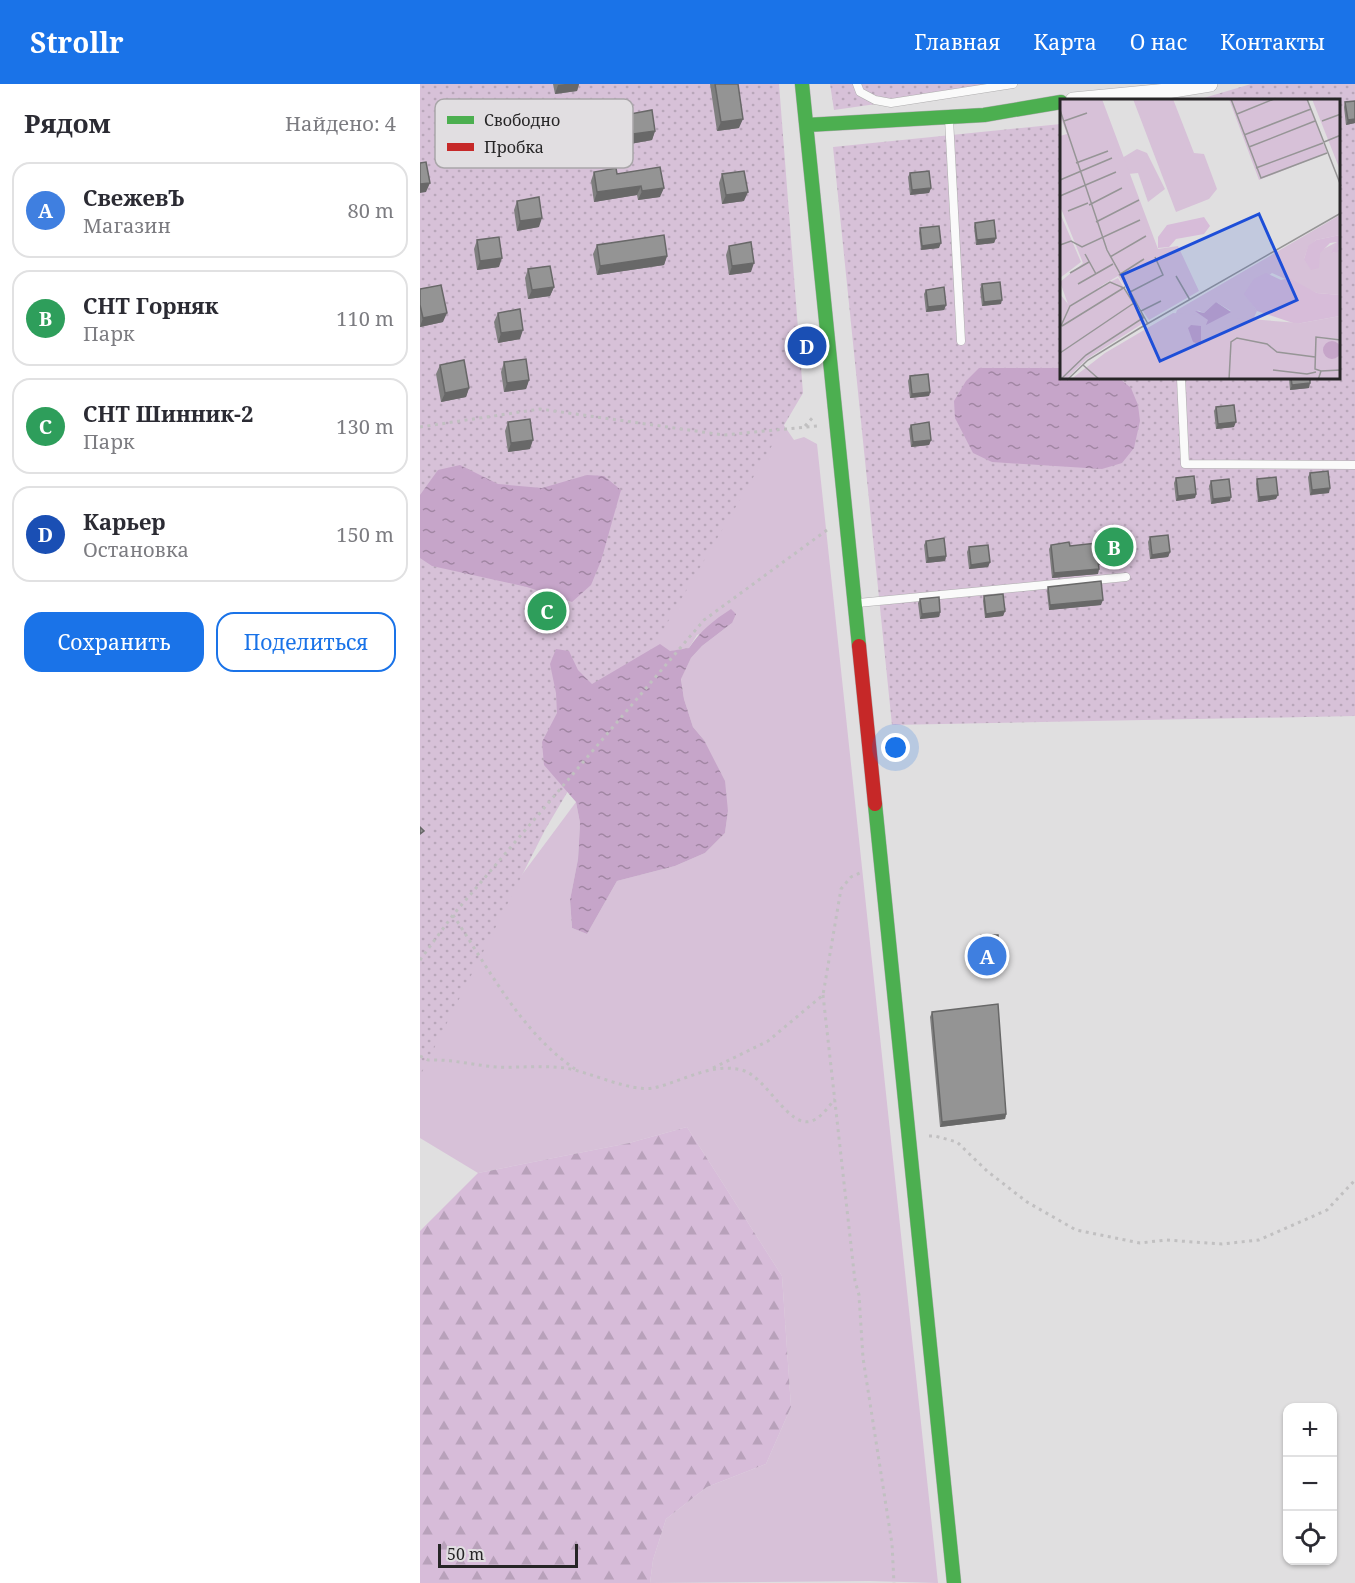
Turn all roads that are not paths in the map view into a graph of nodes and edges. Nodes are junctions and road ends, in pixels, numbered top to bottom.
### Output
1 (802, 84) edge
2 (857, 84) edge
3 (1013, 84) edge
4 (1210, 84) edge
5 (1167, 96) edge
6 (1096, 99) edge
7 (1060, 102) edge
8 (948, 117) junction
9 (807, 126) junction
10 (961, 341) dead end
11 (1181, 380) edge
12 (1355, 465) edge
13 (1126, 577) dead end
14 (855, 603) junction
15 (954, 1583) edge

1 - 9 street
2 - 3 lane
4 - 5 street
5 - 6 street
7 - 8 street
8 - 9 street
8 - 10 lane
9 - 14 street
11 - 12 lane
13 - 14 lane
14 - 15 street

